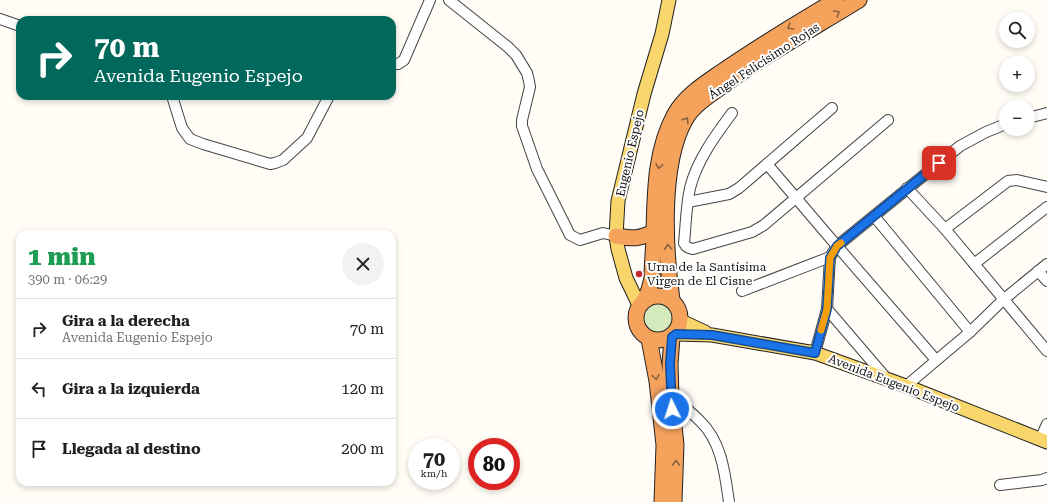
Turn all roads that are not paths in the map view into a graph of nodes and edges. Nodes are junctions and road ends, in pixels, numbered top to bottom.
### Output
1 (430, 0) edge
2 (449, 0) edge
3 (669, 0) edge
4 (836, 0) edge
5 (859, 0) edge
6 (0, 19) edge
7 (16, 25) edge
8 (396, 64) edge
9 (173, 100) edge
10 (327, 100) edge
11 (832, 108) dead end
12 (732, 113) dead end
13 (1047, 113) edge
14 (1035, 116) edge
15 (888, 120) dead end
16 (999, 127) edge
17 (767, 164) junction
18 (1047, 187) edge
19 (907, 188) junction
20 (796, 198) junction
21 (688, 202) junction
22 (1047, 206) edge
23 (874, 216) junction
24 (944, 229) junction
25 (654, 232) junction
26 (616, 236) junction
27 (837, 246) junction
28 (830, 258) junction
29 (974, 264) junction
30 (1047, 264) edge
31 (1038, 271) junction
32 (1047, 281) edge
33 (742, 291) dead end
34 (672, 300) junction
35 (1003, 300) junction
36 (642, 302) junction
37 (827, 309) junction
38 (676, 331) junction
39 (970, 332) junction
40 (649, 339) junction
41 (1047, 351) edge
42 (815, 353) junction
43 (936, 360) junction
44 (888, 380) junction
45 (906, 386) junction
46 (671, 397) junction
47 (1047, 424) edge
48 (1044, 441) edge
49 (1047, 478) edge
50 (1000, 485) dead end
51 (662, 502) edge
52 (674, 502) edge
53 (729, 502) edge

1 - 8 street
2 - 26 street
3 - 26 main road, Eugenio Espejo
4 -> 25 highway, Ángel Felicísimo Rojas
34 -> 5 highway, Ángel Felicísimo Rojas
6 - 7 street
9 - 10 street
11 - 17 street
12 - 21 street
13 - 14 street
15 - 20 street
16 - 19 street
17 - 20 street
17 - 21 street
18 - 24 street
19 - 23 street
19 - 24 street
20 - 21 street
20 - 27 street
22 - 29 street
23 - 27 street
23 - 39 street
24 - 29 street
25 - 26 highway
25 - 36 highway, Ángel Felicísimo Rojas
26 - 36 main road, Eugenio Espejo
27 - 28 street
27 - 43 street
28 - 33 street
28 - 37 street
29 - 35 street
30 - 31 street
31 - 32 street
31 - 35 street
34 - 36 highway
34 - 38 highway
35 - 39 street
35 - 41 street
36 - 40 highway
37 - 42 street
37 - 44 street
38 - 40 highway
38 - 42 main road, Avenida Eugenio Espejo
38 - 46 highway
39 - 43 street
40 -> 51 highway
42 - 44 main road, Avenida Eugenio Espejo
43 - 45 street
44 - 45 main road, Avenida Eugenio Espejo
45 - 48 main road, Avenida Eugenio Espejo
52 -> 46 highway
46 - 53 street
47 - 48 street
49 - 50 street

